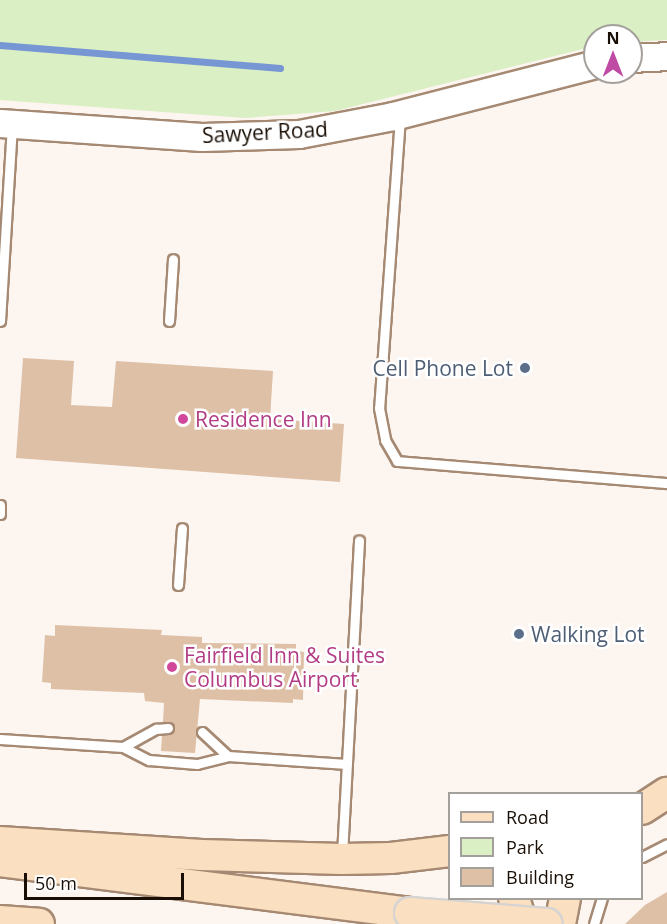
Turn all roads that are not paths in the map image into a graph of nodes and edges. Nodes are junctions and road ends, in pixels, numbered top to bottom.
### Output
1 (667, 56) edge
2 (643, 57) edge
3 (583, 66) edge
4 (400, 114) junction
5 (6, 123) edge
6 (173, 259) dead end
7 (0, 321) edge
8 (169, 321) dead end
9 (667, 483) edge
10 (0, 505) edge
11 (0, 514) edge
12 (182, 528) dead end
13 (359, 540) dead end
14 (178, 585) dead end
15 (168, 728) dead end
16 (202, 732) dead end
17 (0, 739) edge
18 (123, 747) junction
19 (228, 756) junction
20 (347, 764) junction
21 (667, 792) edge
22 (643, 800) edge
23 (643, 808) edge
24 (0, 842) edge
25 (667, 844) edge
26 (448, 851) edge
27 (643, 856) edge
28 (391, 858) junction
29 (342, 859) junction
30 (0, 861) edge
31 (448, 866) edge
32 (515, 900) edge
33 (565, 900) edge
34 (601, 900) edge
35 (0, 921) edge
36 (39, 924) edge
37 (522, 924) edge
38 (547, 924) edge
39 (560, 924) edge
40 (594, 924) edge

1 - 2 street
3 - 4 street, Sawyer Road
4 - 5 street, Sawyer Road
4 - 9 lane
5 - 7 lane
6 - 8 lane
10 - 11 lane
12 - 14 lane
13 - 20 lane
15 - 18 lane
16 - 19 lane
17 - 18 lane
18 - 19 lane
19 - 20 lane
20 - 29 lane
21 - 22 main road
21 - 23 main road
24 - 29 main road
25 - 27 lane
26 - 28 main road
28 - 29 main road
28 - 31 main road
30 - 38 main road, bridge
32 - 37 main road
33 - 39 main road
34 - 40 lane
35 - 36 main road

